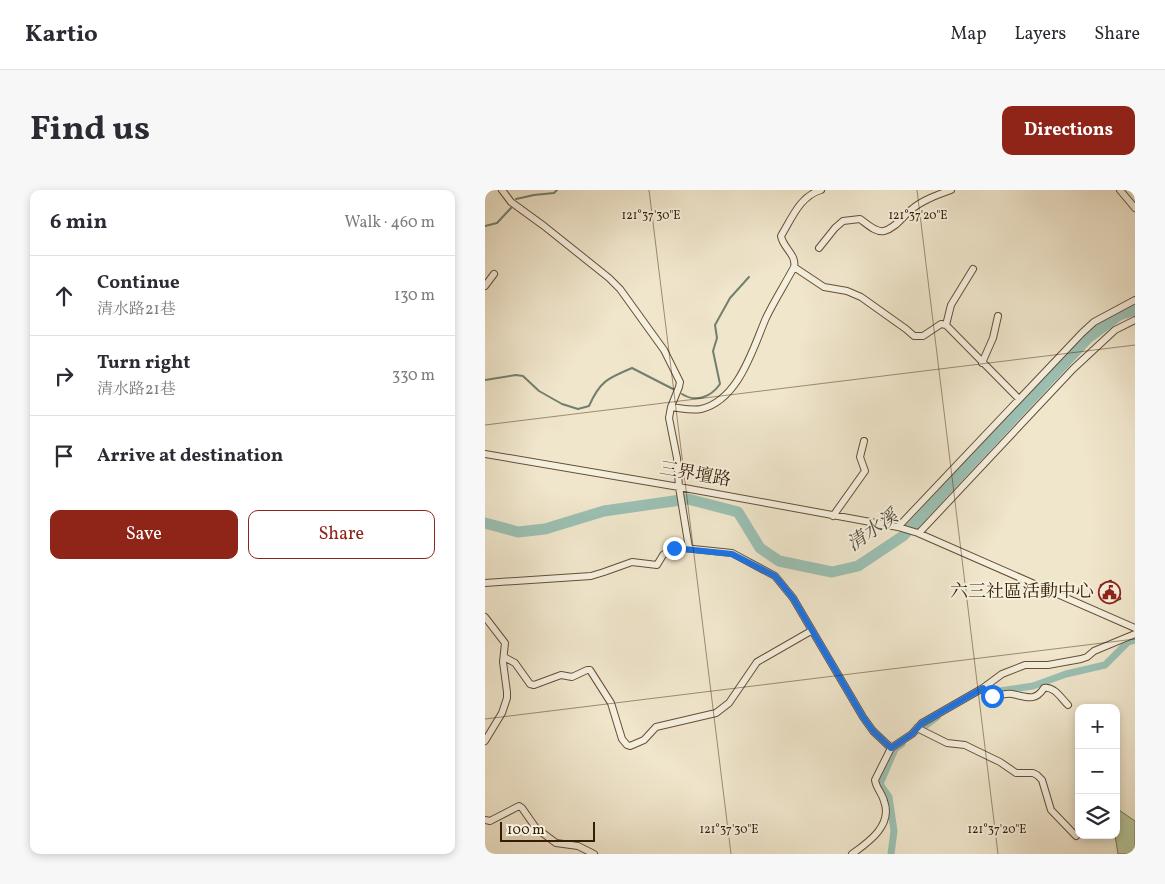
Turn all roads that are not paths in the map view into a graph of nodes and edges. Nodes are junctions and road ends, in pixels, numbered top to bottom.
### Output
1 (502, 190) edge
2 (821, 190) edge
3 (951, 190) edge
4 (1120, 190) edge
5 (1135, 208) edge
6 (819, 248) dead end
7 (794, 268) junction
8 (973, 269) dead end
9 (494, 274) dead end
10 (485, 286) edge
11 (1135, 300) edge
12 (998, 316) dead end
13 (1135, 320) edge
14 (946, 325) junction
15 (982, 363) junction
16 (1019, 399) junction
17 (671, 407) junction
18 (864, 441) dead end
19 (485, 454) edge
20 (679, 487) junction
21 (833, 516) junction
22 (898, 527) junction
23 (918, 533) junction
24 (689, 548) junction
25 (485, 583) edge
26 (485, 617) edge
27 (1135, 628) edge
28 (811, 631) junction
29 (1135, 634) edge
30 (504, 657) junction
31 (983, 688) junction
32 (1068, 705) dead end
33 (917, 728) junction
34 (485, 741) edge
35 (891, 748) junction
36 (485, 820) edge
37 (1075, 835) edge
38 (594, 854) edge
39 (852, 854) edge

1 - 17 street
2 - 7 street
3 - 6 street
4 - 5 street
7 - 14 street
7 - 17 street
8 - 14 street
9 - 10 street
11 - 16 street
12 - 15 street
13 - 23 street
14 - 15 street
15 - 16 street
16 - 22 street
17 - 20 street
18 - 21 street
19 - 20 street, 三界壇路
20 - 21 street, 三界壇路
20 - 24 street
21 - 22 street, 三界壇路
22 - 23 street, 三界壇路
23 - 27 street
24 - 25 street
24 - 28 street
26 - 30 street
28 - 30 street
28 - 35 street
29 - 31 street
30 - 34 street
31 - 32 street
31 - 33 street
33 - 35 street
33 - 37 street
35 - 39 street
36 - 38 street

